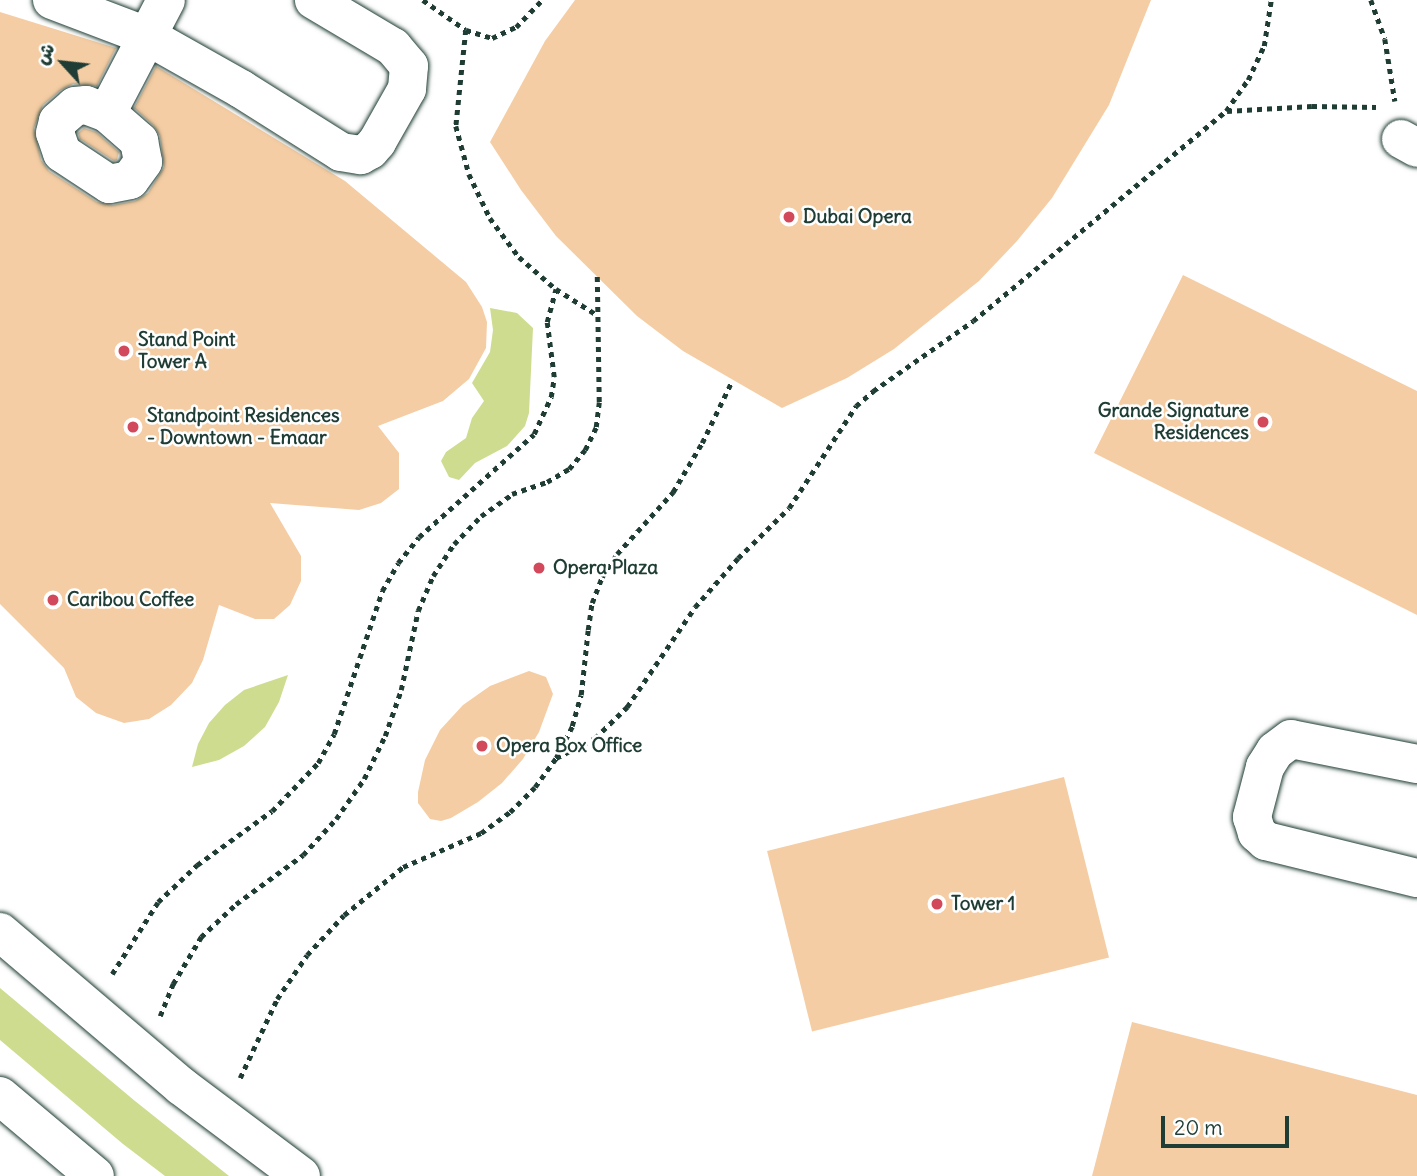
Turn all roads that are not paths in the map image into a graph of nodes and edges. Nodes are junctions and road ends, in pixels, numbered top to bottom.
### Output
1 (52, 0) edge
2 (166, 0) edge
3 (314, 0) edge
4 (147, 36) junction
5 (107, 113) dead end
6 (1417, 764) edge
7 (1417, 878) edge
8 (0, 932) edge
9 (0, 1096) edge
10 (95, 1176) edge
11 (301, 1176) edge

1 - 4 street
2 - 4 street
3 - 4 street
4 - 5 street
6 - 7 street
8 - 11 street
9 - 10 street

